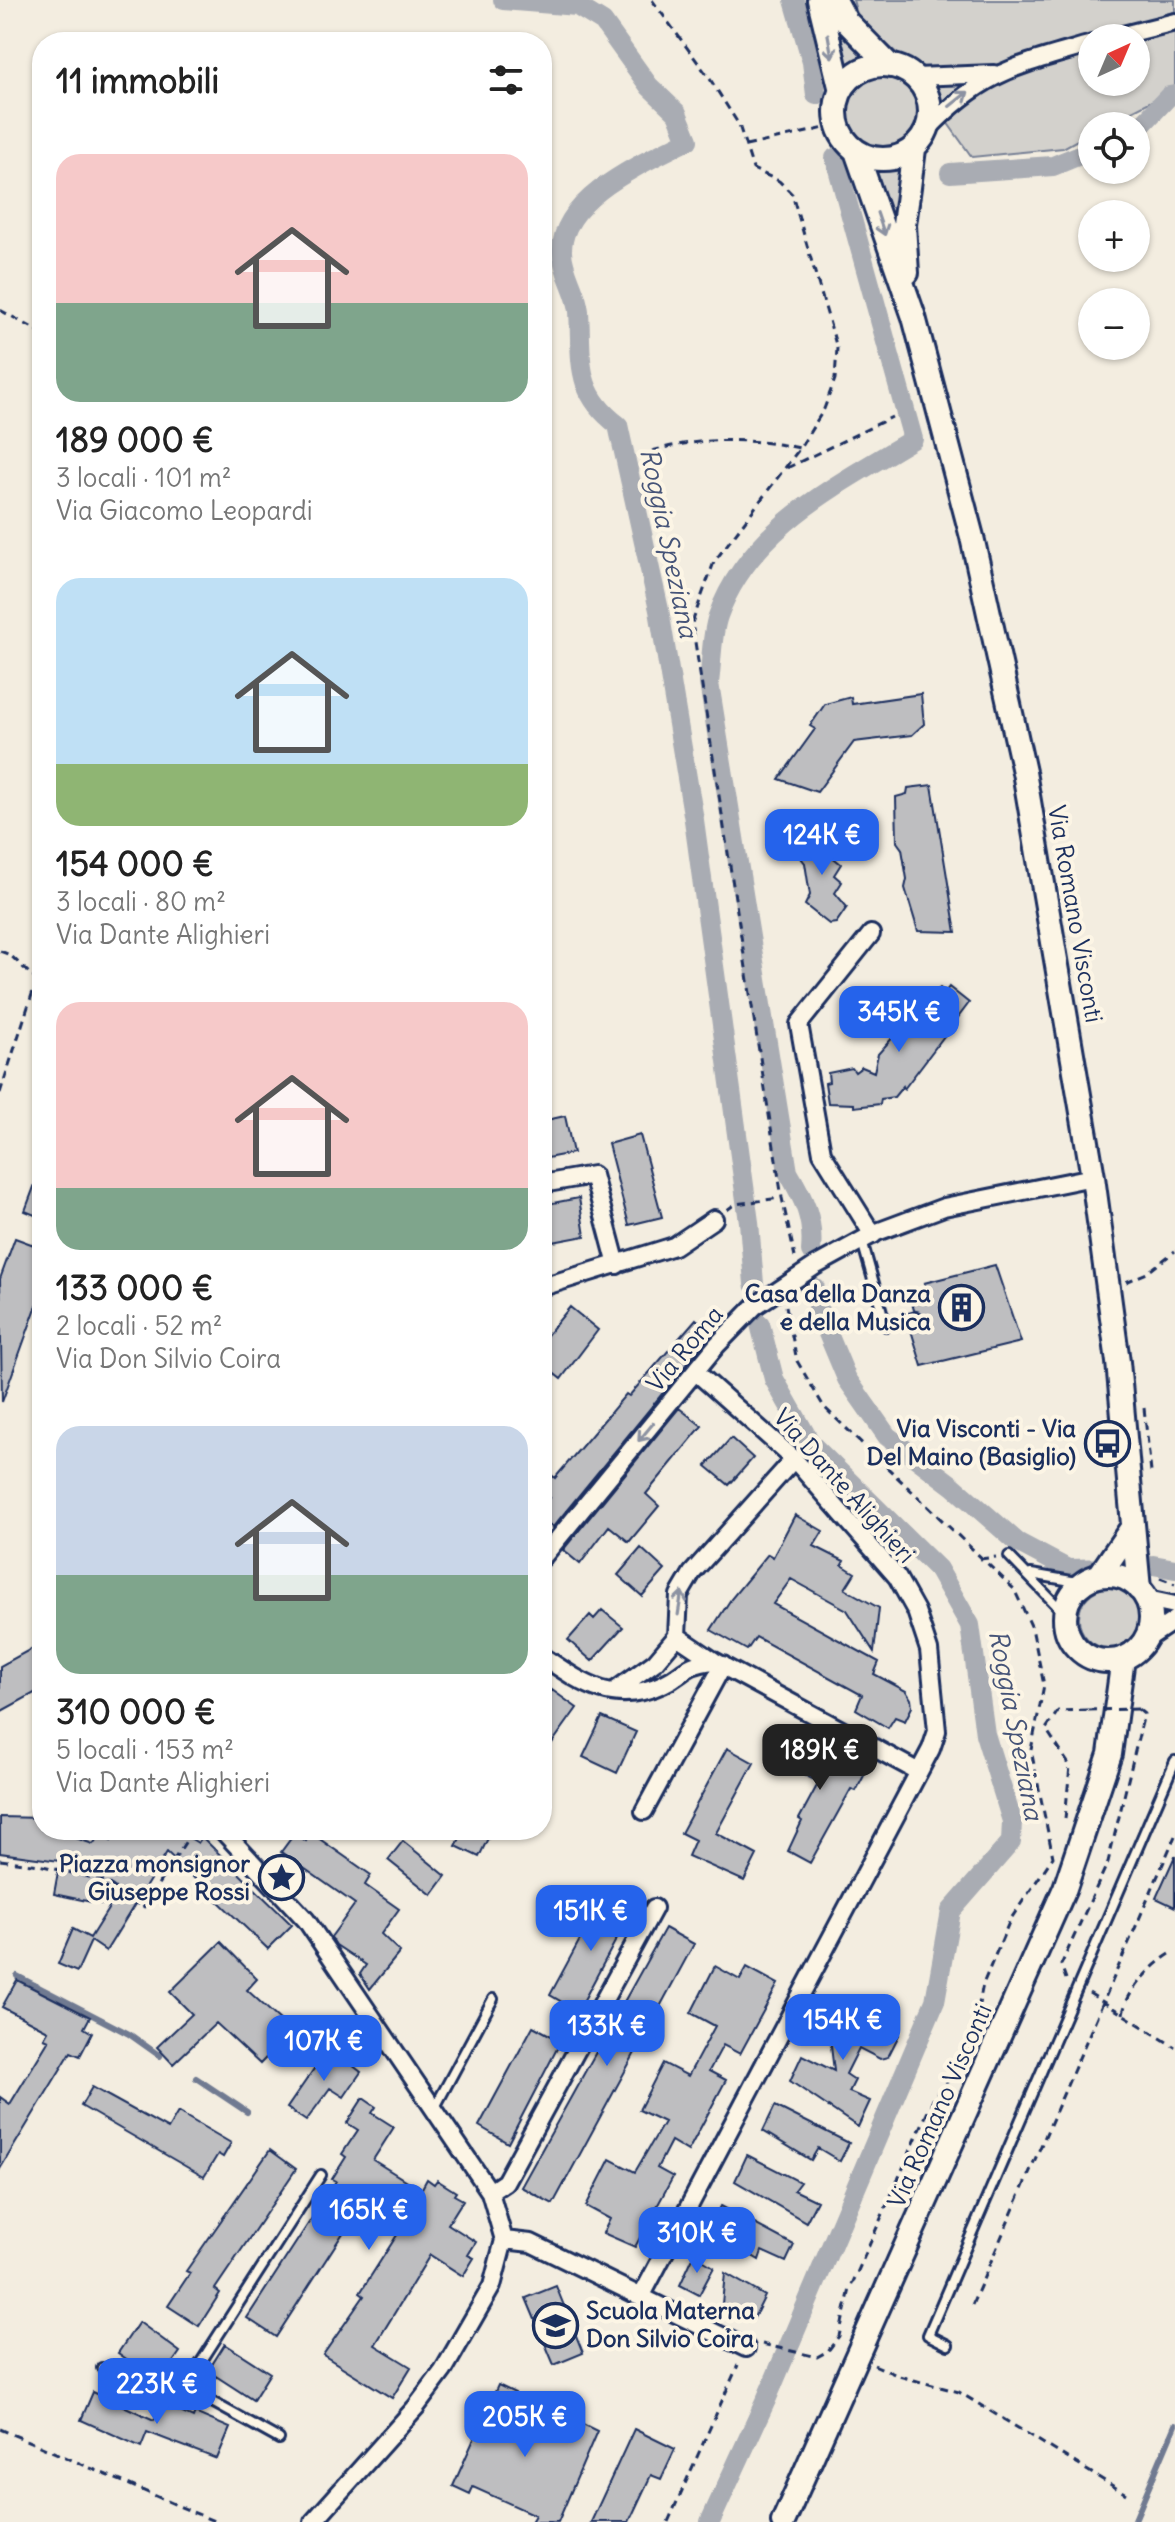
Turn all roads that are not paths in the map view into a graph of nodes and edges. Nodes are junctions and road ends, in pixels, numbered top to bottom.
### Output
1 (819, 0) edge
2 (835, 0) edge
3 (1175, 22) edge
4 (1150, 28) edge
5 (1078, 48) edge
6 (890, 66) junction
7 (996, 74) junction
8 (915, 77) junction
9 (841, 91) junction
10 (921, 139) junction
11 (856, 151) junction
12 (914, 317) junction
13 (871, 934) dead end
14 (1093, 1177) junction
15 (552, 1182) edge
16 (714, 1219) dead end
17 (868, 1238) junction
18 (617, 1265) junction
19 (552, 1284) edge
20 (916, 1317) dead end
21 (696, 1372) junction
22 (794, 1459) junction
23 (1131, 1529) junction
24 (552, 1546) edge
25 (1009, 1556) dead end
26 (1030, 1574) junction
27 (1091, 1580) junction
28 (1143, 1594) junction
29 (1175, 1605) edge
30 (1065, 1614) junction
31 (1175, 1620) edge
32 (677, 1636) junction
33 (1145, 1640) junction
34 (1091, 1658) junction
35 (1123, 1658) junction
36 (552, 1662) edge
37 (718, 1663) junction
38 (615, 1690) junction
39 (1115, 1703) junction
40 (1175, 1761) edge
41 (917, 1771) junction
42 (644, 1811) dead end
43 (234, 1840) edge
44 (654, 1908) dead end
45 (493, 1999) dead end
46 (433, 2112) junction
47 (321, 2175) dead end
48 (490, 2192) junction
49 (504, 2240) junction
50 (641, 2297) junction
51 (948, 2345) dead end
52 (746, 2348) road end
53 (102, 2368) dead end
54 (185, 2387) junction
55 (279, 2439) dead end
56 (313, 2522) edge
57 (783, 2522) edge

1 -> 9 street
2 - 6 street
3 - 4 street
5 - 7 street
6 - 8 street
6 - 9 street
7 - 8 street
10 -> 7 street
8 - 10 street
9 - 11 street
10 - 11 street
10 - 12 street, Via Romano Visconti
11 -> 12 street, Via Romano Visconti
12 - 14 street, Via Romano Visconti
13 - 17 street
14 - 17 street, Via Roma
14 - 23 street, Via Romano Visconti
15 - 18 street
16 - 18 street
17 - 20 lane
17 - 21 street, Via Roma
18 - 19 street
21 - 22 street, Via Dante Alighieri
21 -> 24 street, Via Roma
32 -> 22 street
22 - 41 street, Via Dante Alighieri
23 - 27 street
23 - 28 street, Via Romano Visconti
25 - 26 lane
26 - 27 lane
26 - 30 lane
27 - 28 street
27 - 30 street
28 - 29 street
28 - 33 street, Via Romano Visconti
30 - 34 street
31 - 33 street
32 - 37 street
32 - 38 street
33 - 35 street
34 - 35 street
34 - 39 street
35 - 39 street, Via Romano Visconti
36 - 38 street
37 - 38 street
37 - 41 street
37 - 42 street
39 - 57 street, Via Romano Visconti
40 - 51 lane
41 - 50 street, Via Dante Alighieri
43 - 46 street
44 - 48 street
45 - 46 lane
46 - 48 street
47 - 54 lane
48 - 49 street
49 - 50 street
49 - 56 street
50 - 52 street
53 - 54 lane
54 - 55 lane

